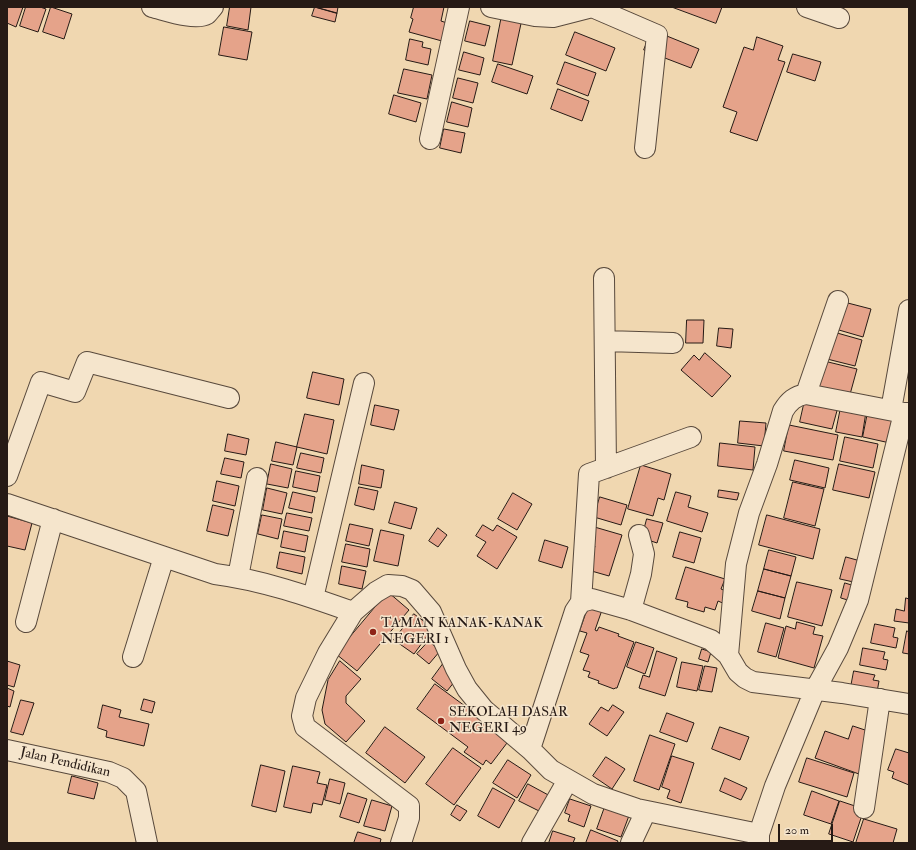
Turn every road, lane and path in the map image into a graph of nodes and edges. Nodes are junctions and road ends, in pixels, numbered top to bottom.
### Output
1 (152, 7) edge
2 (213, 7) edge
3 (459, 7) edge
4 (492, 7) edge
5 (592, 7) edge
6 (807, 7) edge
7 (839, 18) dead end
8 (430, 139) dead end
9 (645, 148) dead end
10 (604, 278) dead end
11 (838, 301) dead end
12 (909, 310) edge
13 (604, 341) junction
14 (673, 343) dead end
15 (364, 383) dead end
16 (806, 394) junction
17 (229, 398) dead end
18 (901, 412) edge
19 (691, 437) dead end
20 (606, 468) junction
21 (7, 476) edge
22 (257, 478) dead end
23 (7, 504) edge
24 (53, 519) junction
25 (639, 535) dead end
26 (164, 557) junction
27 (238, 577) junction
28 (313, 598) junction
29 (581, 602) junction
30 (631, 610) junction
31 (353, 612) junction
32 (26, 622) dead end
33 (728, 655) junction
34 (133, 657) dead end
35 (815, 690) junction
36 (880, 699) junction
37 (909, 704) edge
38 (530, 749) junction
39 (7, 750) edge
40 (568, 780) junction
41 (864, 808) dead end
42 (646, 811) junction
43 (759, 839) edge
44 (146, 843) edge
45 (401, 843) edge
46 (532, 843) edge
47 (631, 843) edge

1 - 2 street
3 - 8 street
4 - 5 street
5 - 9 street
6 - 7 street
10 - 13 street
11 - 16 street
12 - 18 street
13 - 14 street
13 - 20 street
15 - 28 street
16 - 18 street
16 - 33 street
17 - 21 street
18 - 35 street
19 - 20 street
20 - 29 street
22 - 27 street
23 - 24 street
24 - 26 street
24 - 32 street
25 - 30 street
26 - 27 street
26 - 34 street
27 - 28 street
28 - 31 street
29 - 30 street
29 - 38 street
30 - 33 street
31 - 38 street
31 - 45 street
33 - 35 street
35 - 36 street
35 - 43 street
36 - 37 street
36 - 41 street
38 - 40 street
39 - 44 street, Jalan Pendidikan
40 - 42 street
40 - 46 street
42 - 43 street
42 - 47 street

